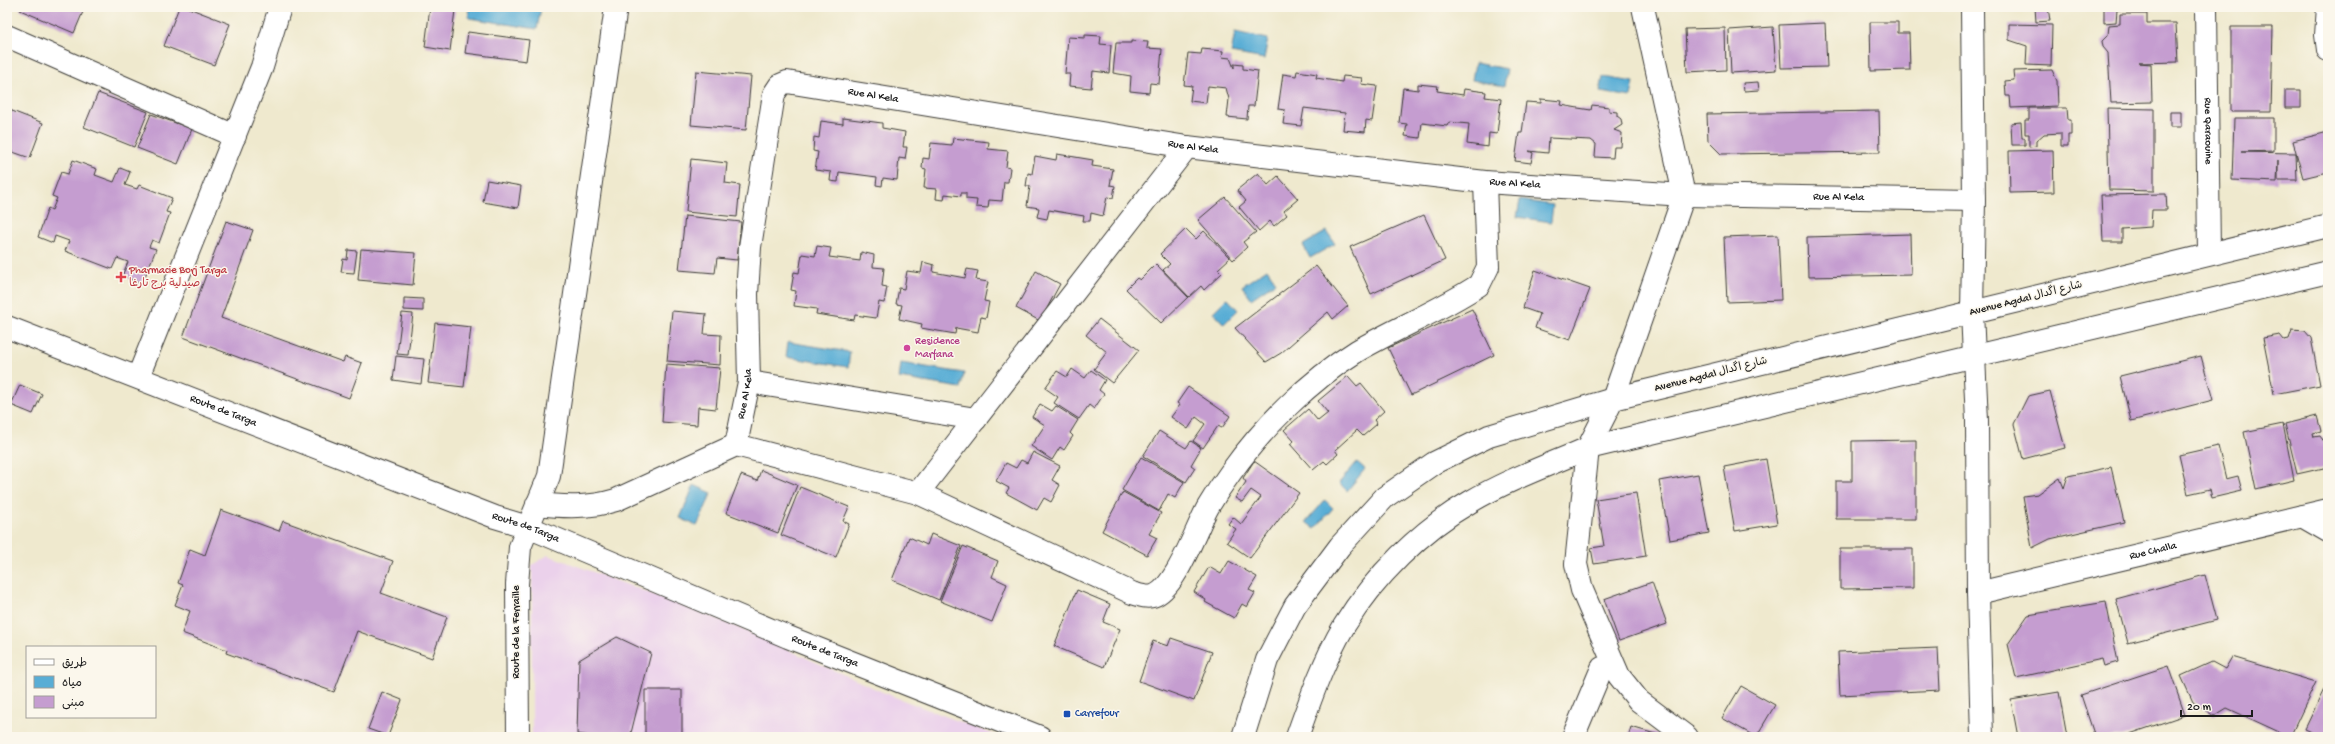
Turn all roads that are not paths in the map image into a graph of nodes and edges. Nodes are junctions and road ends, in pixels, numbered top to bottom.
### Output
1 (280, 7) edge
2 (616, 7) edge
3 (1643, 7) edge
4 (1972, 7) edge
5 (2206, 7) edge
6 (2328, 7) edge
7 (7, 36) edge
8 (2328, 50) edge
9 (234, 136) junction
10 (1187, 147) junction
11 (1485, 182) junction
12 (1684, 195) junction
13 (1974, 200) junction
14 (2328, 226) edge
15 (2210, 254) junction
16 (2328, 272) edge
17 (1972, 312) junction
18 (7, 327) edge
19 (1975, 356) junction
20 (138, 377) junction
21 (749, 382) junction
22 (1613, 399) junction
23 (976, 419) junction
24 (736, 445) junction
25 (1588, 448) junction
26 (918, 493) junction
27 (537, 504) junction
28 (2328, 510) edge
29 (2302, 516) junction
30 (528, 528) junction
31 (2328, 531) edge
32 (1978, 593) junction
33 (1602, 668) dead end
34 (518, 737) edge
35 (1040, 737) edge
36 (1243, 737) edge
37 (1297, 737) edge
38 (1573, 737) edge
39 (1687, 737) edge
40 (1982, 737) edge

1 - 9 street
2 - 27 street, Route de la Ferraille
3 - 12 street
4 - 13 street
5 - 15 street, Rue Qaraouine
6 - 8 street
7 - 9 street
9 - 20 street
10 - 11 street, Rue Al Kela
10 - 21 street, Rue Al Kela
10 - 23 street
11 - 12 street, Rue Al Kela
11 - 26 street
12 - 13 street, Rue Al Kela
12 - 22 street
13 - 17 street
14 - 15 street, Avenue Agdal شارع اگدال
15 - 17 street, Avenue Agdal شارع اگدال
16 - 19 street
17 - 19 street
17 - 22 street, Avenue Agdal شارع اگدال
18 - 20 street, Route de Targa
19 - 25 street
19 - 32 street
20 - 30 street, Route de Targa
21 - 23 street
21 - 24 street, Rue Al Kela
22 - 25 street
22 - 36 street, Avenue Agdal شارع اگدال
23 - 26 street
24 - 26 street
24 - 27 street
25 - 37 street
25 - 39 street
27 - 30 street, Route de la Ferraille
28 - 29 street, Rue Challa
29 - 31 street
29 - 32 street, Rue Challa
30 - 34 street, Route de la Ferraille
30 - 35 street, Route de Targa
32 - 40 street
33 - 38 street

